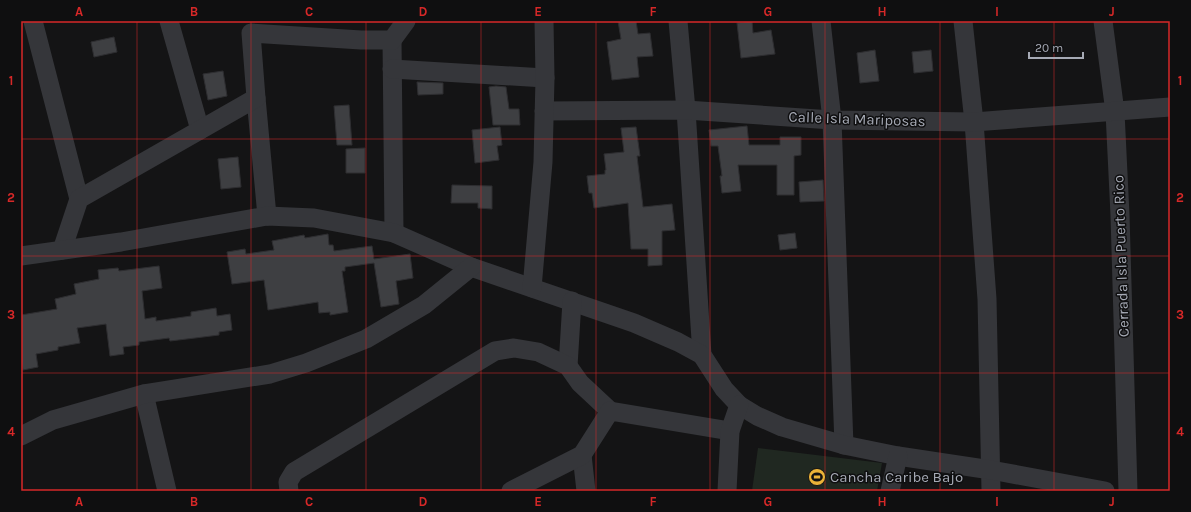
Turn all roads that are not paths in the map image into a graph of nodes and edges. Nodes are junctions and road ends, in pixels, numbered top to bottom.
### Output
1 (33, 21) edge
2 (169, 21) edge
3 (406, 21) edge
4 (544, 21) edge
5 (678, 21) edge
6 (821, 21) edge
7 (963, 21) edge
8 (1103, 21) edge
9 (250, 27) edge
10 (392, 40) junction
11 (392, 69) junction
12 (545, 78) junction
13 (256, 98) junction
14 (1170, 107) edge
15 (686, 110) junction
16 (544, 111) junction
17 (1115, 112) junction
18 (832, 120) junction
19 (974, 122) junction
20 (200, 130) junction
21 (79, 199) junction
22 (267, 216) junction
23 (394, 233) junction
24 (62, 250) junction
25 (21, 256) edge
26 (471, 267) junction
27 (532, 288) junction
28 (572, 302) junction
29 (702, 355) junction
30 (568, 366) junction
31 (144, 394) junction
32 (740, 406) junction
33 (610, 411) junction
34 (730, 431) junction
35 (21, 436) edge
36 (844, 445) junction
37 (582, 456) junction
38 (898, 456) junction
39 (991, 470) junction
40 (167, 491) edge
41 (289, 491) edge
42 (511, 491) edge
43 (586, 491) edge
44 (727, 491) edge
45 (890, 491) edge
46 (991, 491) edge
47 (1105, 491) edge
48 (1128, 491) edge

1 - 21 street
2 - 20 street
3 - 10 street
4 - 12 street
5 - 15 street
6 - 18 street
7 - 19 street
8 - 17 street, Cerrada Isla Puerto Rico
9 - 10 street
9 - 13 street
10 - 11 street
11 - 12 street
11 - 23 street
12 - 16 street
13 - 20 street
13 - 22 street
14 - 17 street, Calle Isla Mariposas
15 - 16 street, Calle Isla Mariposas
15 - 18 street, Calle Isla Mariposas
15 - 29 street
16 - 27 street
17 - 19 street, Calle Isla Mariposas
17 - 48 street, Cerrada Isla Puerto Rico
18 - 19 street, Calle Isla Mariposas
18 - 36 street
19 - 39 street
20 - 21 street
21 - 24 street
22 - 23 street
22 - 24 street
23 - 26 street
24 - 25 street
26 - 27 street
26 - 31 street
27 - 28 street
28 - 29 street
28 - 30 street
29 - 32 street
30 - 33 street
30 - 41 street
31 - 35 street
31 - 40 street
32 - 34 street
32 - 36 street
33 - 34 street
33 - 37 street
34 - 44 street
36 - 38 street
37 - 42 street
37 - 43 street
38 - 39 street
38 - 45 street
39 - 46 street
39 - 47 street

